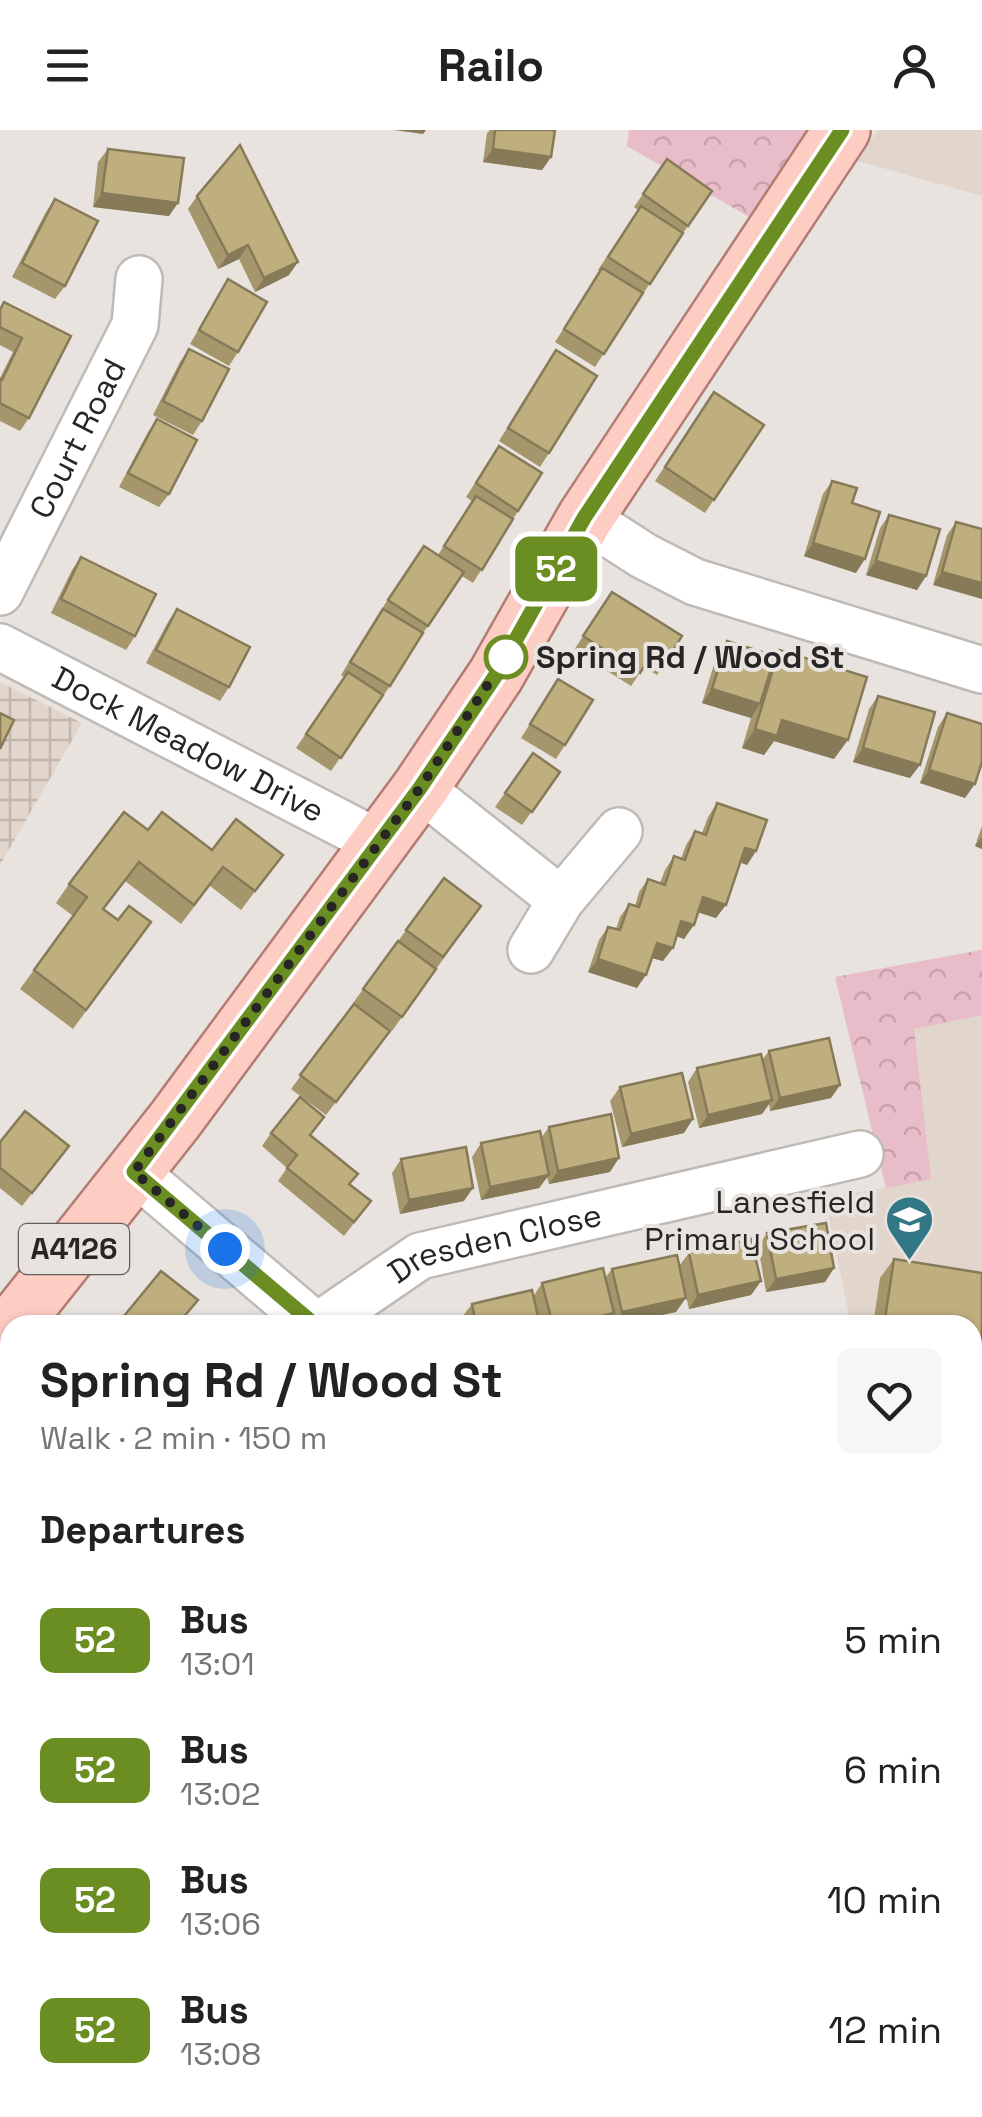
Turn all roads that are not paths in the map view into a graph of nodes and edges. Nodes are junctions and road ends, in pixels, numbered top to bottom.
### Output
1 (842, 130) edge
2 (139, 279) dead end
3 (584, 518) junction
4 (0, 592) edge
5 (0, 647) edge
6 (982, 670) edge
7 (420, 788) junction
8 (618, 831) dead end
9 (378, 844) junction
10 (560, 900) junction
11 (531, 950) dead end
12 (860, 1154) dead end
13 (134, 1172) junction
14 (21, 1315) edge
15 (305, 1315) edge
16 (332, 1315) edge

1 - 3 main road, A4126
2 - 4 street, Court Road
3 - 6 street
3 - 7 main road, A4126
5 - 9 street, Dock Meadow Drive
7 - 9 main road, A4126
7 - 10 street
8 - 10 street
9 - 13 main road, A4126
10 - 11 street
12 - 16 street, Dresden Close
13 - 14 main road, A4126
13 - 15 street

